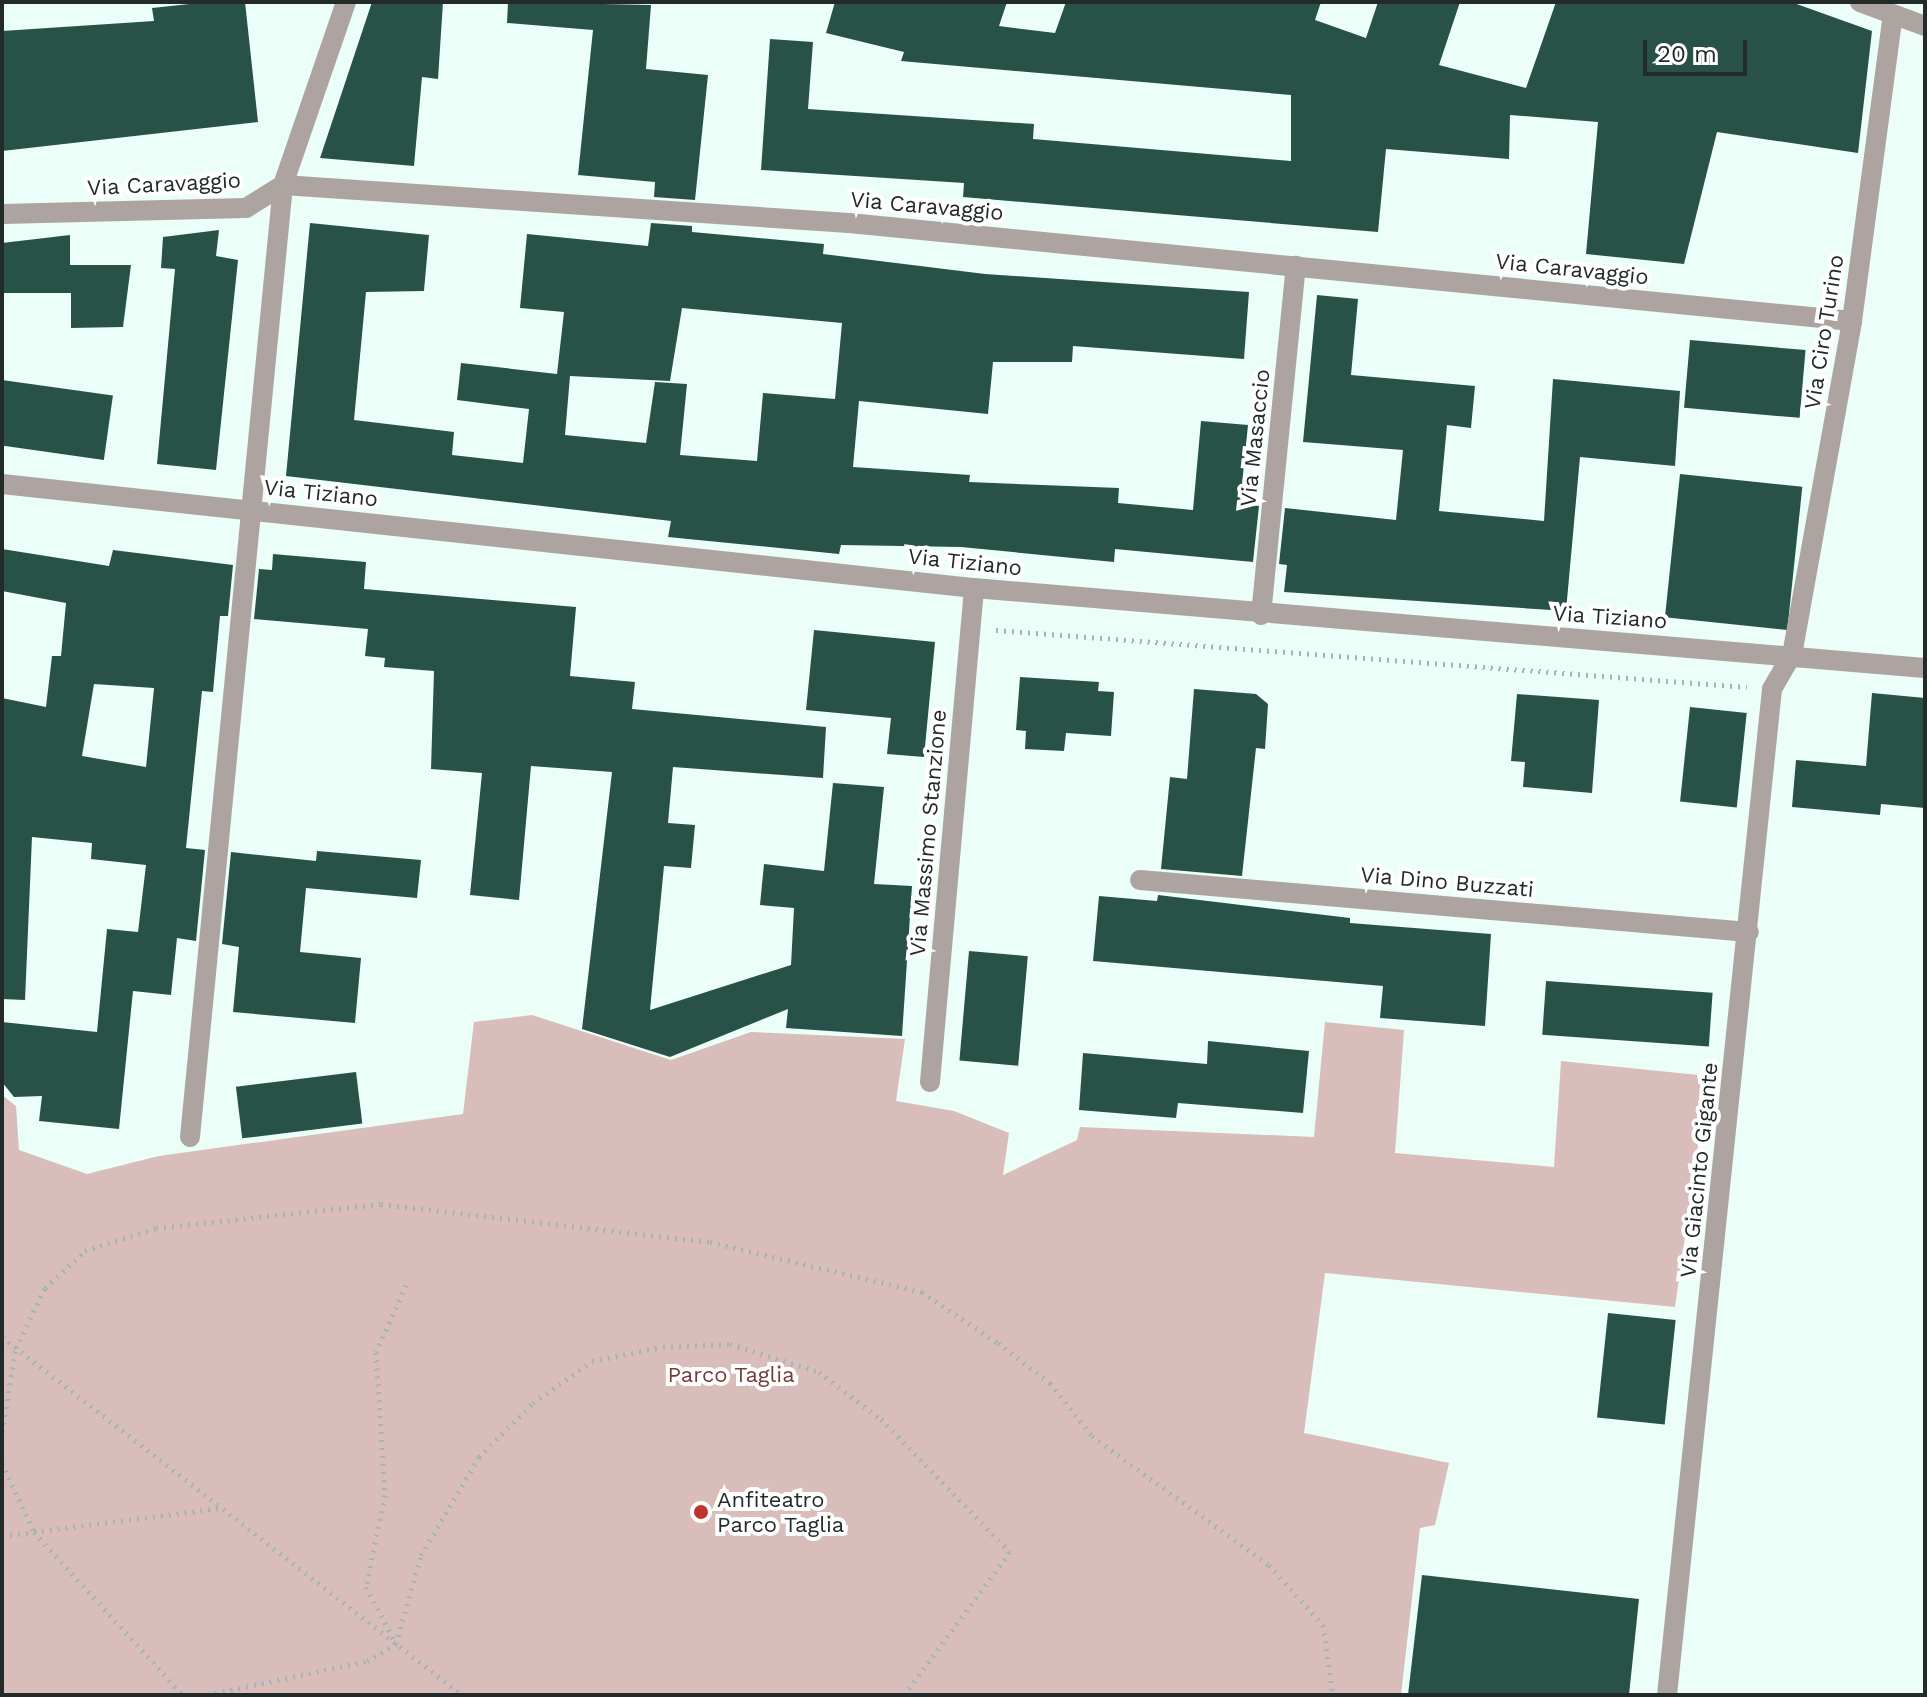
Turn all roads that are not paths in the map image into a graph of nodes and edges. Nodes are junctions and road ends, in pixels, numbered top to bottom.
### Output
1 (346, 2) edge
2 (1860, 2) edge
3 (1893, 15) junction
4 (1925, 26) edge
5 (283, 185) junction
6 (2, 214) edge
7 (1296, 266) junction
8 (1852, 321) junction
9 (2, 484) edge
10 (252, 510) junction
11 (974, 588) junction
12 (1261, 615) junction
13 (1792, 655) junction
14 (1925, 668) edge
15 (1140, 880) dead end
16 (1749, 932) junction
17 (930, 1082) dead end
18 (190, 1137) dead end
19 (1667, 1695) edge

1 - 5 street
2 - 3 street
3 - 4 street
3 - 8 street, Via Ciro Turino
5 - 6 street, Via Caravaggio
5 - 7 street, Via Caravaggio
5 - 10 street
7 - 8 street, Via Caravaggio
7 - 12 street, Via Masaccio
8 - 13 street, Via Ciro Turino
9 - 10 street, Via Tiziano
10 - 11 street, Via Tiziano
10 - 18 street
11 - 12 street, Via Tiziano
11 - 17 street, Via Massimo Stanzione
12 - 13 street, Via Tiziano
13 - 14 street, Via Tiziano
13 - 16 street, Via Giacinto Gigante
15 - 16 street, Via Dino Buzzati
16 - 19 street, Via Giacinto Gigante

